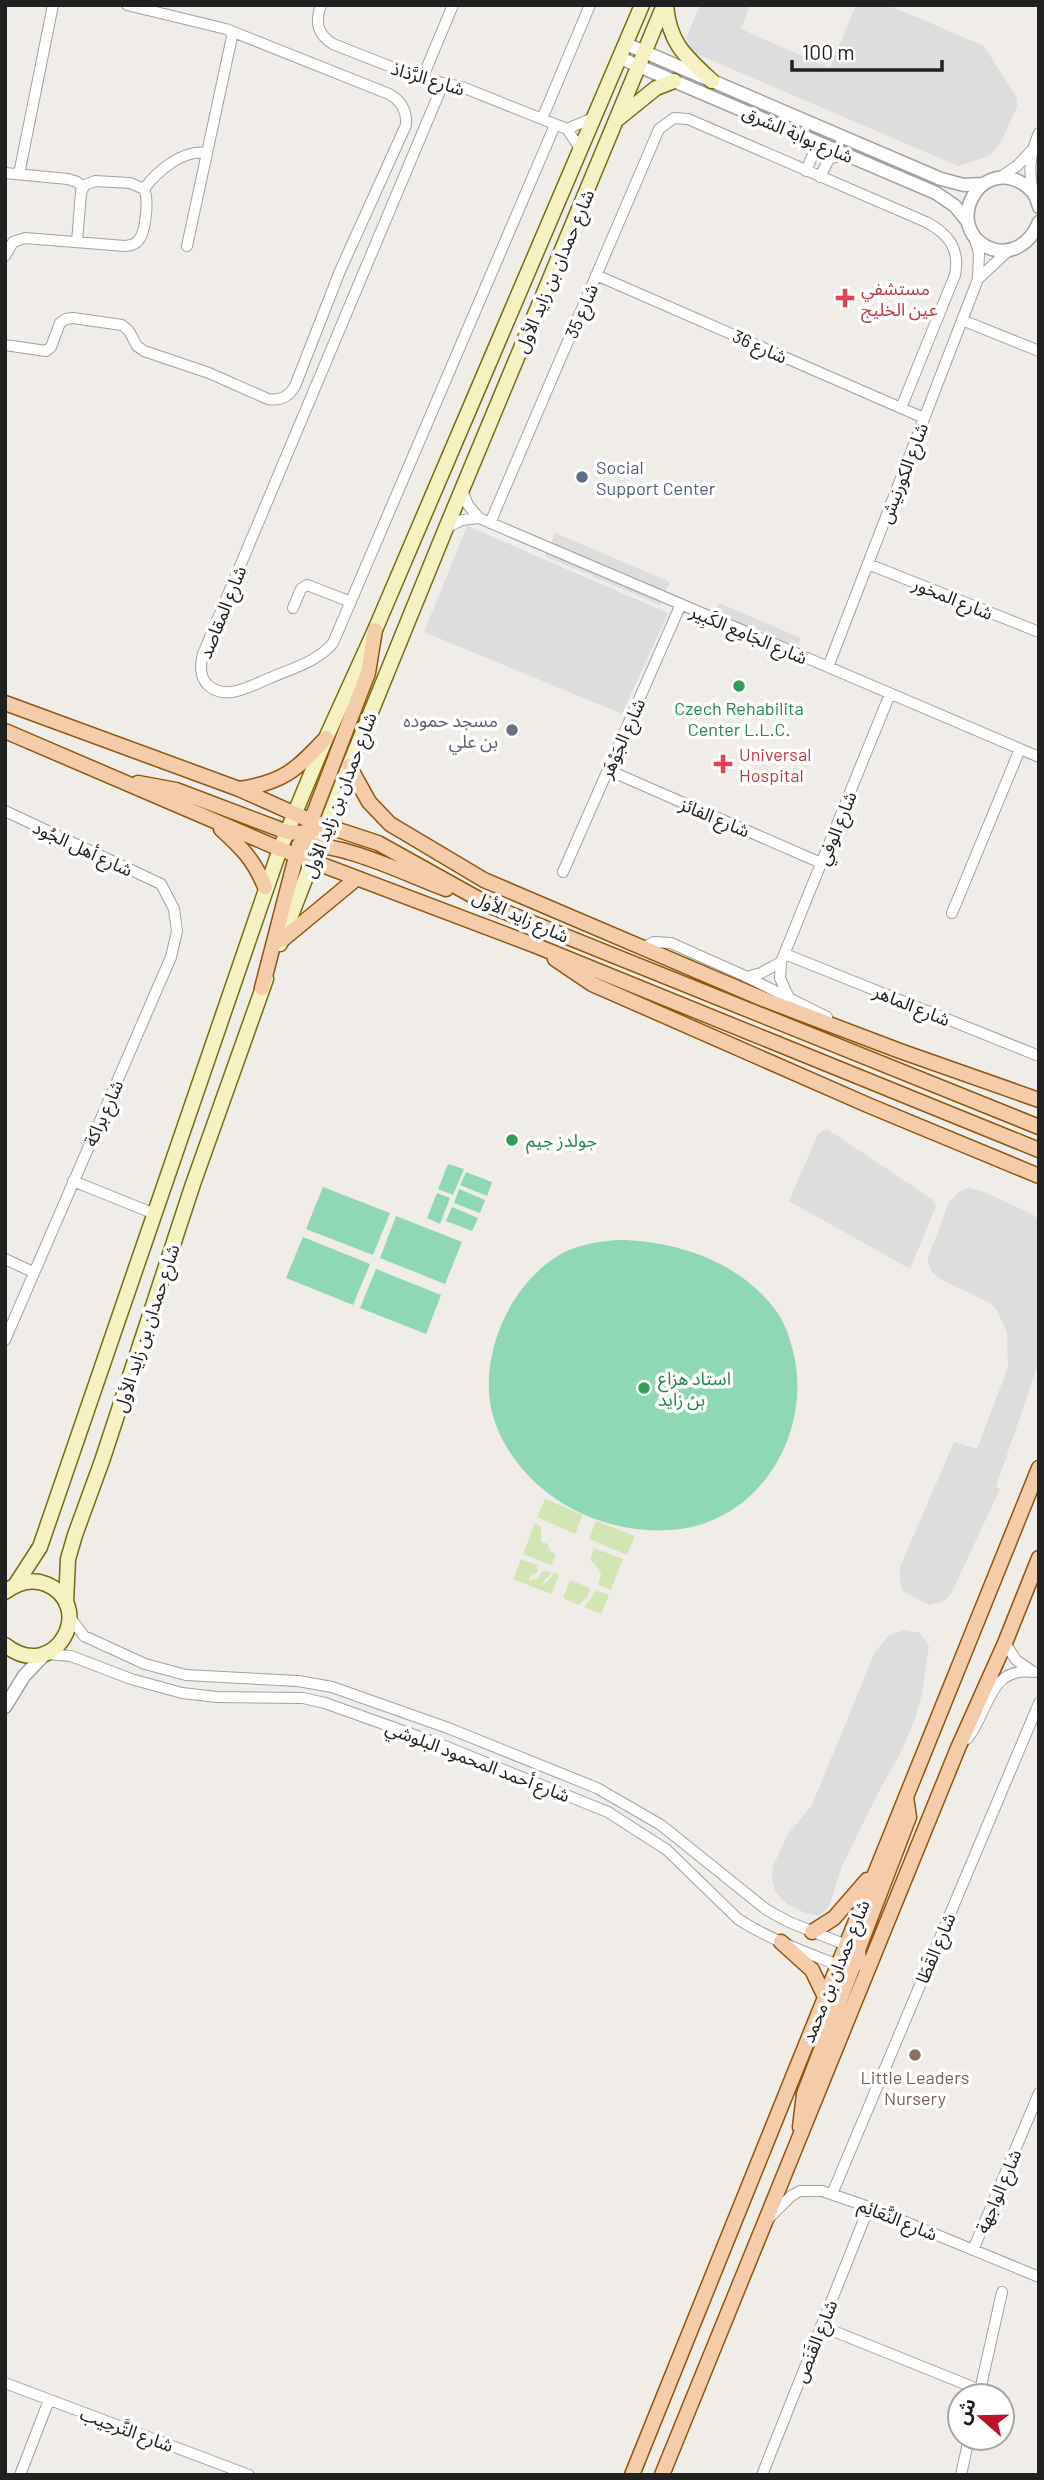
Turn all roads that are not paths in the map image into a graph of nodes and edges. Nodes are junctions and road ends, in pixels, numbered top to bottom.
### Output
1 (53, 5) edge
2 (127, 5) edge
3 (321, 5) edge
4 (453, 5) edge
5 (590, 5) edge
6 (642, 5) edge
7 (665, 5) edge
8 (233, 32) junction
9 (626, 44) junction
10 (645, 52) junction
11 (620, 58) junction
12 (639, 66) junction
13 (422, 79) junction
14 (674, 81) junction
15 (712, 81) junction
16 (443, 84) junction
17 (595, 116) junction
18 (618, 118) junction
19 (542, 120) junction
20 (555, 125) junction
21 (566, 129) junction
22 (1039, 133) edge
23 (808, 138) junction
24 (581, 150) junction
25 (1031, 150) junction
26 (207, 153) junction
27 (844, 153) junction
28 (806, 171) junction
29 (5, 173) edge
30 (19, 174) junction
31 (820, 177) junction
32 (999, 178) junction
33 (982, 184) junction
34 (83, 188) junction
35 (144, 190) junction
36 (1037, 201) edge
37 (968, 222) junction
38 (1039, 222) edge
39 (974, 236) junction
40 (77, 242) junction
41 (1039, 244) edge
42 (187, 246) dead end
43 (1015, 248) junction
44 (5, 256) edge
45 (596, 275) junction
46 (978, 279) junction
47 (962, 320) junction
48 (5, 345) edge
49 (1039, 351) edge
50 (901, 408) junction
51 (924, 418) junction
52 (462, 490) junction
53 (479, 518) junction
54 (490, 523) junction
55 (446, 528) junction
56 (868, 564) junction
57 (351, 603) junction
58 (681, 604) junction
59 (293, 608) dead end
60 (375, 629) junction
61 (1039, 632) edge
62 (828, 667) junction
63 (890, 694) junction
64 (5, 703) edge
65 (5, 730) edge
66 (326, 737) junction
67 (1020, 749) junction
68 (1039, 757) edge
69 (349, 766) junction
70 (608, 770) junction
71 (118, 780) junction
72 (239, 789) junction
73 (5, 811) edge
74 (295, 813) junction
75 (212, 821) junction
76 (326, 825) junction
77 (304, 838) junction
78 (378, 843) junction
79 (280, 849) junction
80 (312, 861) junction
81 (821, 863) junction
82 (563, 872) dead end
83 (357, 878) junction
84 (484, 880) junction
85 (161, 884) joint
86 (265, 887) junction
87 (493, 907) junction
88 (952, 913) dead end
89 (282, 940) junction
90 (540, 947) junction
91 (643, 948) junction
92 (783, 958) junction
93 (746, 977) junction
94 (262, 988) junction
95 (789, 998) junction
96 (855, 1033) junction
97 (1039, 1056) edge
98 (1039, 1101) edge
99 (1039, 1127) edge
100 (1039, 1150) edge
101 (1039, 1176) edge
102 (73, 1181) junction
103 (155, 1214) junction
104 (5, 1259) edge
105 (33, 1272) junction
106 (5, 1340) edge
107 (1039, 1468) edge
108 (1039, 1558) edge
109 (10, 1588) edge
110 (68, 1610) junction
111 (1005, 1643) junction
112 (5, 1645) edge
113 (45, 1654) junction
114 (1036, 1673) edge
115 (1039, 1703) edge
116 (5, 1707) edge
117 (958, 1748) junction
118 (906, 1796) junction
119 (877, 1868) junction
120 (812, 1932) junction
121 (781, 1942) junction
122 (852, 1947) junction
123 (874, 1956) junction
124 (838, 1965) junction
125 (852, 1971) junction
126 (866, 1976) junction
127 (825, 1997) junction
128 (1039, 2093) edge
129 (800, 2136) junction
130 (832, 2194) junction
131 (869, 2207) junction
132 (764, 2223) junction
133 (973, 2250) junction
134 (1039, 2277) edge
135 (1002, 2292) dead end
136 (821, 2326) junction
137 (954, 2382) edge
138 (982, 2382) edge
139 (5, 2383) edge
140 (49, 2400) junction
141 (967, 2452) edge
142 (20, 2475) edge
143 (250, 2475) edge
144 (632, 2475) edge
145 (662, 2475) edge
146 (762, 2475) edge
147 (961, 2475) edge

1 - 30 street
2 - 8 street
3 - 13 street, شارع الرَّذاذ
4 - 13 street
5 - 19 street
6 - 9 main road, شارع حمدان بن زايد الأول
7 - 10 main road, شارع حمدان بن زايد الأول
7 - 15 main road
8 - 26 street
8 - 48 street
9 - 10 street, شارع بوابة الشرق
9 - 11 main road, شارع حمدان بن زايد الأول
10 - 12 main road, شارع حمدان بن زايد الأول
10 - 15 street, شارع بوابة الشرق
11 - 12 street, شارع بوابة الشرق
11 - 17 main road, شارع حمدان بن زايد الأول
12 - 14 street, شارع بوابة الشرق
12 - 18 main road, شارع حمدان بن زايد الأول
13 - 16 street, شارع الرَّذاذ
14 - 18 main road
14 - 23 street, شارع بوابة الشرق
15 - 33 street, شارع بوابة الشرق
16 - 19 street, شارع الرَّذاذ
16 - 57 street, شارع المقاصد
17 - 21 street
17 - 24 main road, شارع حمدان بن زايد الأول
18 - 52 main road, شارع حمدان بن زايد الأول
19 - 20 street, شارع الرَّذاذ
20 - 21 street, شارع الرَّذاذ
20 - 57 street, شارع المقاصد
21 - 24 street
22 - 25 street
23 - 27 street, شارع بوابة الشرق
23 - 28 street
24 - 60 main road, شارع حمدان بن زايد الأول
25 - 32 street
25 - 36 street
26 - 35 street
26 - 42 street
27 - 31 street
27 - 37 street, شارع بوابة الشرق
28 - 31 street
28 - 45 street, شارع 35
29 - 30 street
30 - 34 street
31 - 50 street
32 - 33 street
32 - 36 street
33 - 37 street
34 - 35 street
34 - 40 street
35 - 40 street
37 - 39 street
38 - 43 street
39 - 43 street
39 - 46 street, شارع الكورنيش
40 - 44 street
41 - 43 street
43 - 46 street, شارع الكورنيش
45 - 50 street, شارع 36
45 - 54 street, شارع 35
46 - 47 street, شارع الكورنيش
47 - 49 street
47 - 51 street, شارع الكورنيش
50 - 51 street, شارع 36
51 - 56 street, شارع الكورنيش
52 - 53 street
52 - 55 main road, شارع حمدان بن زايد الأول
53 - 54 street, شارع الجَامِع الكَبِير
53 - 55 street
54 - 58 street, شارع الجَامِع الكَبِير
55 - 69 main road, شارع حمدان بن زايد الأول
56 - 61 street, شارع المخور
56 - 62 street, شارع الكورنيش
57 - 59 street
58 - 62 street, شارع الجَامِع الكَبِير
58 - 70 street, شارع الجَوْهَر
60 - 66 main road, شارع حمدان بن زايد الأول
60 - 77 main road
62 - 63 street, شارع الجَامِع الكَبِير
63 - 67 street, شارع الجَامِع الكَبِير
63 - 81 street, شارع الوفي
64 - 72 main road, شارع زايد الأول
65 - 71 main road, شارع زايد الأول
66 - 72 main road
66 - 74 main road, شارع حمدان بن زايد الأول
67 - 68 street, شارع الجَامِع الكَبِير
67 - 88 street
69 - 76 main road, شارع حمدان بن زايد الأول
69 - 84 main road
70 - 81 street, شارع الفائز
70 - 82 street, شارع الجَوْهَر
71 - 75 main road, شارع زايد الأول
71 - 77 main road
72 - 74 main road, شارع زايد الأول
73 - 85 street, شارع أهل الجُود
74 - 77 main road, شارع زايد الأول
75 - 79 main road, شارع زايد الأول
75 - 86 main road
76 - 77 main road, شارع زايد الأول
76 - 78 main road, شارع زايد الأول
77 - 79 main road, شارع زايد الأول
77 - 80 main road, شارع زايد الأول
77 - 87 main road
77 - 94 main road
78 - 84 main road
78 - 87 main road, شارع زايد الأول
79 - 86 main road, شارع حمدان بن زايد الأول
80 - 83 main road, شارع زايد الأول
80 - 89 main road, شارع حمدان بن زايد الأول
81 - 92 street, شارع الوفي
83 - 89 main road
83 - 90 main road, شارع زايد الأول
84 - 91 main road
85 - 102 street, شارع براكة
86 - 103 main road, شارع حمدان بن زايد الأول
87 - 99 main road, شارع زايد الأول
89 - 94 main road, شارع حمدان بن زايد الأول
90 - 100 main road, شارع زايد الأول
90 - 101 main road
91 - 93 street
91 - 96 main road
92 - 93 street
92 - 95 street
92 - 97 street, شارع الماهر
93 - 95 street
94 - 110 main road, شارع حمدان بن زايد الأول
95 - 96 street
96 - 98 main road
102 - 103 street
102 - 105 street, شارع براكة
103 - 109 main road, شارع حمدان بن زايد الأول
104 - 105 street
105 - 106 street, شارع براكة
107 - 118 main road, شارع حمدان بن محمد
108 - 111 main road, شارع حمدان بن محمد
109 - 110 main road
110 - 113 main road
110 - 120 street, شارع أحمد المحمود البلوشي
111 - 114 street
111 - 117 main road, شارع حمدان بن محمد
112 - 113 main road
113 - 116 street
113 - 121 street, شارع أحمد المحمود البلوشي
114 - 117 street
115 - 130 street, شارع القَطَا
117 - 123 main road, شارع حمدان بن محمد
118 - 119 main road, شارع حمدان بن محمد
118 - 122 main road
119 - 120 main road
119 - 122 main road, شارع حمدان بن محمد
120 - 122 street, شارع أحمد المحمود البلوشي
121 - 124 street, شارع أحمد المحمود البلوشي
121 - 127 main road
122 - 123 street, شارع أحمد المحمود البلوشي
122 - 124 main road, شارع حمدان بن محمد
122 - 125 main road
122 - 126 main road
123 - 126 main road, شارع حمدان بن محمد
124 - 125 street, شارع أحمد المحمود البلوشي
124 - 127 main road, شارع حمدان بن محمد
125 - 126 street, شارع أحمد المحمود البلوشي
125 - 129 main road
126 - 129 main road, شارع حمدان بن محمد
127 - 144 main road, شارع حمدان بن محمد
128 - 133 street, شارع الواجهة
129 - 132 main road, شارع حمدان بن محمد
130 - 131 street, شارع النَّعَائِم
130 - 132 street, شارع النَّعَائِم
131 - 133 street, شارع النَّعَائِم
131 - 136 street, شارع القَنَص
132 - 145 main road, شارع حمدان بن محمد
133 - 134 street, شارع النَّعَائِم
135 - 138 street
136 - 137 street
136 - 146 street, شارع القَنَص
139 - 140 street, شارع التَّرحِيب
140 - 142 street
140 - 143 street, شارع التَّرحِيب
141 - 147 street

